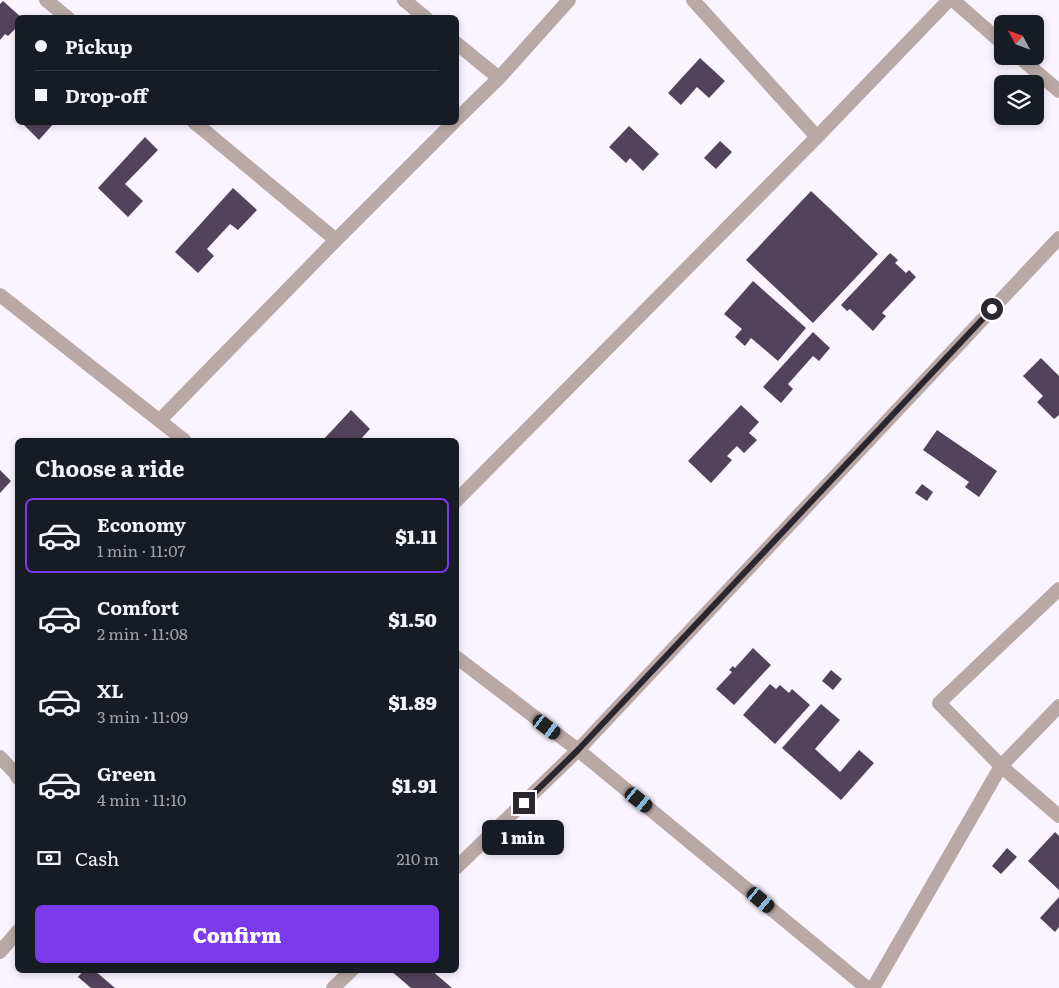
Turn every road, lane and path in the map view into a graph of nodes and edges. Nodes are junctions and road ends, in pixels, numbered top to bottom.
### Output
1 (46, 0) edge
2 (404, 0) edge
3 (569, 0) edge
4 (693, 0) edge
5 (949, 0) edge
6 (953, 0) edge
7 (64, 15) edge
8 (422, 15) edge
9 (994, 36) edge
10 (459, 45) edge
11 (1029, 65) edge
12 (499, 78) junction
13 (1059, 91) edge
14 (459, 117) edge
15 (198, 125) edge
16 (451, 125) edge
17 (817, 137) junction
18 (1059, 238) edge
19 (336, 240) junction
20 (0, 294) edge
21 (160, 420) junction
22 (182, 438) edge
23 (459, 498) edge
24 (1059, 589) edge
25 (459, 659) edge
26 (1059, 706) edge
27 (578, 750) junction
28 (0, 757) edge
29 (1001, 766) junction
30 (15, 773) edge
31 (1059, 816) edge
32 (459, 865) edge
33 (15, 934) edge
34 (0, 952) edge
35 (349, 973) edge
36 (333, 988) edge
37 (867, 988) edge
38 (873, 988) edge

1 - 7 street
2 - 8 street
3 - 12 street
4 - 17 street
5 - 17 street
6 - 9 street
10 - 12 street
11 - 13 street
12 - 14 street
15 - 19 street
16 - 19 street
17 - 23 street
18 - 27 street
19 - 21 street
20 - 21 street
21 - 22 street
24 - 29 street
25 - 27 street
26 - 29 street
27 - 32 street
27 - 37 street
28 - 30 street
29 - 31 street
29 - 38 street
33 - 34 street
35 - 36 street

